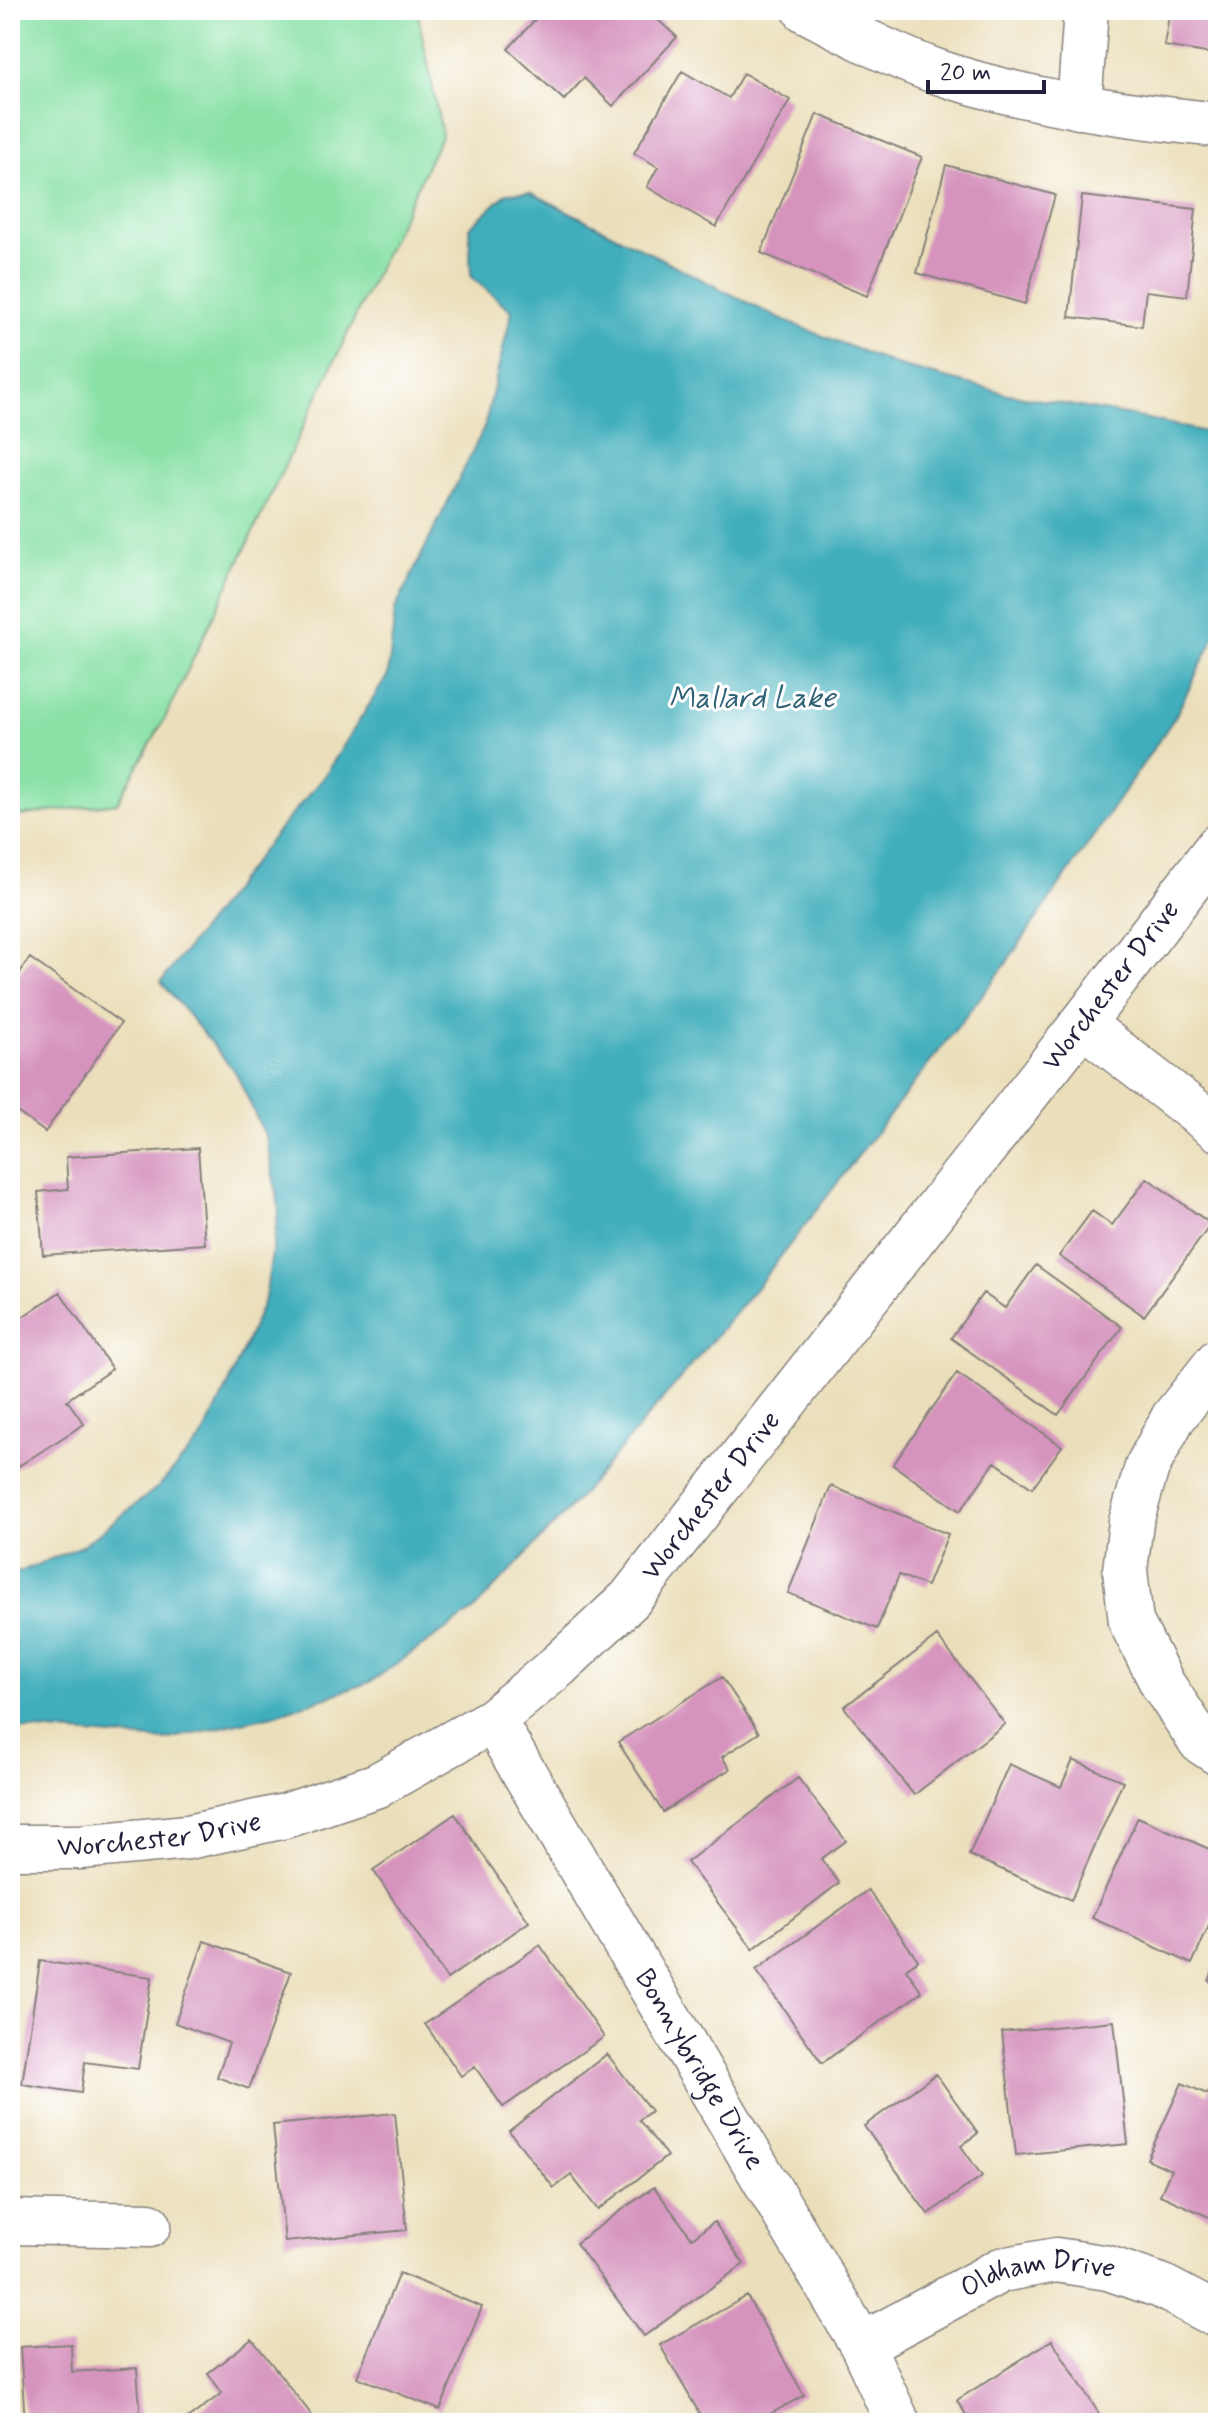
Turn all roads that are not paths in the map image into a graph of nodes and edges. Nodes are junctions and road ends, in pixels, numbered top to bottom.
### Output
1 (805, 10) edge
2 (1086, 10) edge
3 (1079, 107) junction
4 (1218, 125) edge
5 (1218, 846) edge
6 (1082, 1024) junction
7 (1218, 1129) edge
8 (1218, 1361) edge
9 (493, 1720) junction
10 (1218, 1753) edge
11 (10, 1847) edge
12 (10, 2222) edge
13 (149, 2225) dead end
14 (1218, 2316) edge
15 (862, 2345) junction
16 (898, 2423) edge

1 - 3 street
2 - 3 street
3 - 4 street
5 - 6 street, Worchester Drive
6 - 7 street
6 - 9 street, Worchester Drive
8 - 10 street
9 - 11 street, Worchester Drive
9 - 15 street, Bonnybridge Drive
12 - 13 street
14 - 15 street, Oldham Drive
15 - 16 street, Bonnybridge Drive

